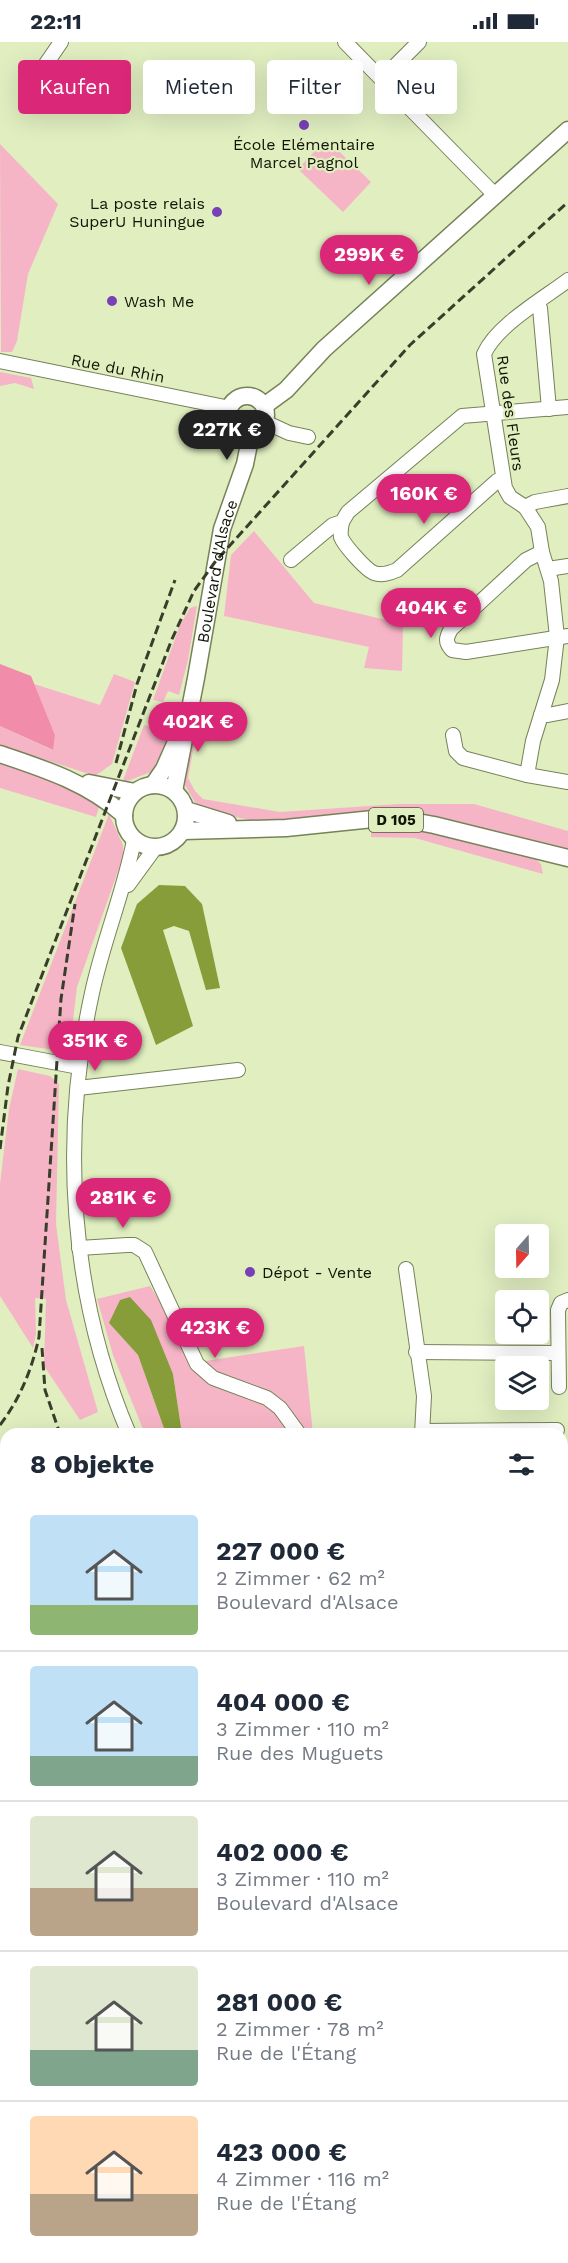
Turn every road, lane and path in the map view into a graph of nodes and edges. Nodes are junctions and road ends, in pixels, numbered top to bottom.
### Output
1 (61, 42) edge
2 (345, 42) edge
3 (420, 42) edge
4 (49, 60) edge
5 (402, 60) edge
6 (375, 72) edge
7 (416, 114) edge
8 (568, 130) edge
9 (494, 194) junction
10 (568, 280) edge
11 (537, 303) junction
12 (0, 362) edge
13 (568, 407) edge
14 (230, 408) junction
15 (549, 409) junction
16 (492, 413) junction
17 (264, 414) junction
18 (248, 434) junction
19 (308, 437) dead end
20 (503, 479) junction
21 (568, 496) edge
22 (525, 507) junction
23 (342, 522) junction
24 (542, 552) junction
25 (291, 560) dead end
26 (568, 566) edge
27 (548, 569) junction
28 (563, 637) edge
29 (189, 710) junction
30 (568, 711) edge
31 (541, 715) junction
32 (453, 735) dead end
33 (0, 754) edge
34 (527, 775) junction
35 (64, 777) junction
36 (568, 782) edge
37 (153, 785) junction
38 (174, 791) junction
39 (135, 792) junction
40 (186, 810) junction
41 (123, 815) junction
42 (248, 828) junction
43 (183, 831) junction
44 (134, 840) junction
45 (155, 848) junction
46 (568, 858) edge
47 (121, 897) junction
48 (0, 1052) edge
49 (79, 1067) junction
50 (238, 1071) dead end
51 (78, 1088) junction
52 (80, 1248) junction
53 (406, 1269) dead end
54 (568, 1300) edge
55 (416, 1352) junction
56 (558, 1353) junction
57 (559, 1387) dead end
58 (127, 1428) edge
59 (294, 1428) edge
60 (422, 1428) edge

1 - 4 street
2 - 6 street
3 - 5 street
7 - 9 street
8 - 9 main road
9 - 17 main road
10 - 11 street, Rue des Fleurs
11 - 15 street
11 - 16 street, Rue des Fleurs
12 - 14 street, Rue du Rhin
13 - 15 street
14 - 17 main road
14 - 18 main road
15 - 16 street
16 - 20 street, Rue des Fleurs
16 - 23 street
17 - 18 main road
17 - 19 street
18 - 29 main road, Boulevard d'Alsace
20 - 22 street, Rue des Fleurs
20 - 23 street
21 - 22 street
22 - 24 street, Rue des Fleurs
23 - 25 street
24 - 27 street, Rue des Fleurs
24 - 28 street
26 - 27 street
27 - 28 street, Rue des Fleurs
28 - 31 street, Rue des Fleurs
29 - 37 main road, Boulevard d'Alsace
29 - 38 main road, Boulevard d'Alsace
30 - 31 street
31 - 34 street, Rue des Fleurs
32 - 34 street
33 - 35 main road
34 - 36 street
35 - 39 main road
35 - 41 main road
37 - 38 main road
37 - 39 main road
38 - 40 main road
39 - 41 main road
40 - 42 main road, D 105
40 - 43 main road
41 - 44 main road
42 - 43 main road, D 105
42 - 46 main road, D 105
43 - 45 main road
44 - 45 main road
44 - 47 street
45 - 47 street
47 - 49 street
48 - 49 street
49 - 51 street
50 - 51 street
51 - 52 street
52 - 58 street
52 - 59 street
53 - 55 street
54 - 56 street
55 - 56 street
55 - 60 street
56 - 57 street

